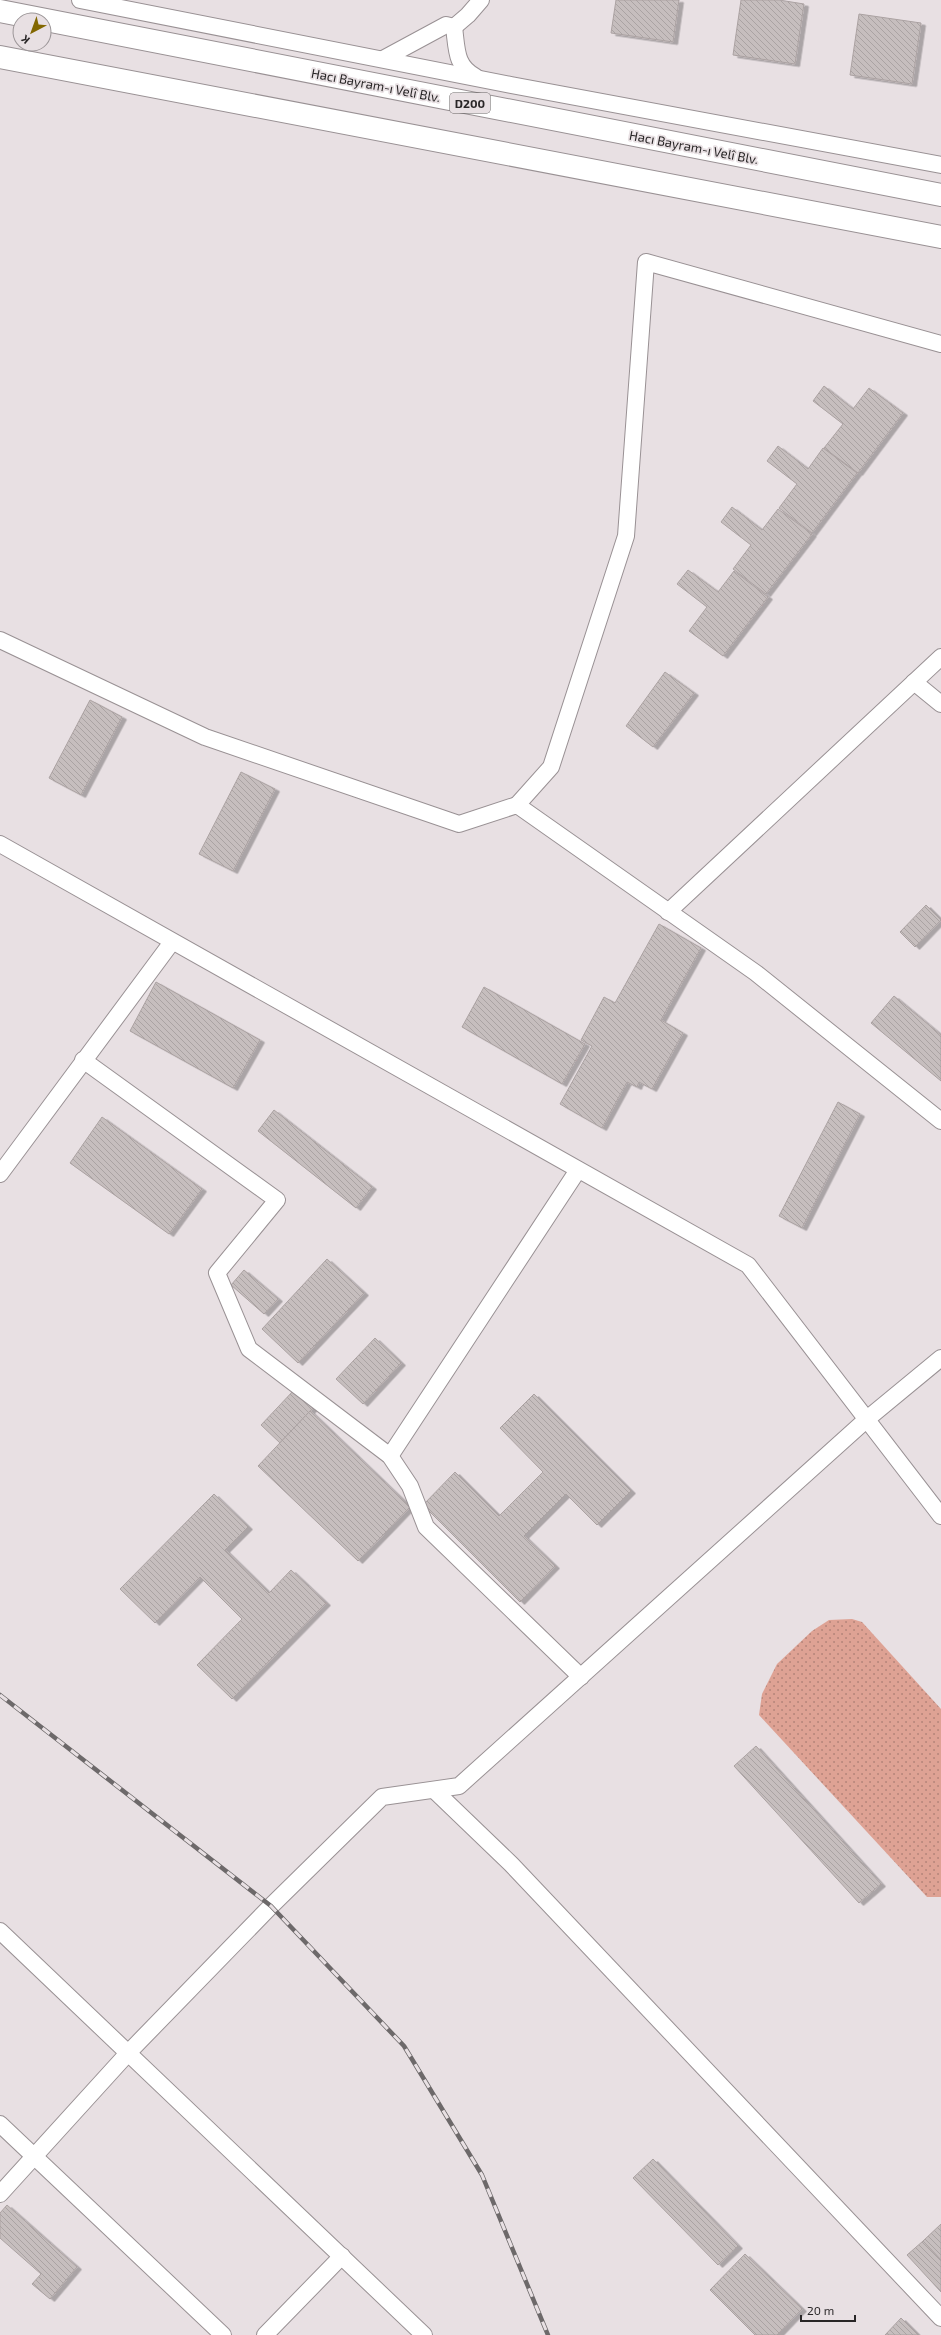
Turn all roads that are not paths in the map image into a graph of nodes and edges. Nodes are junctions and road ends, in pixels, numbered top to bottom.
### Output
1 (80, 0) edge
2 (481, 0) edge
3 (0, 11) edge
4 (454, 27) junction
5 (0, 57) edge
6 (383, 59) junction
7 (480, 79) junction
8 (941, 165) edge
9 (941, 195) edge
10 (941, 237) edge
11 (941, 344) edge
12 (0, 640) edge
13 (939, 661) edge
14 (914, 682) junction
15 (941, 704) edge
16 (517, 805) junction
17 (0, 844) edge
18 (668, 912) junction
19 (172, 942) junction
20 (83, 1060) junction
21 (941, 1121) edge
22 (578, 1170) junction
23 (0, 1174) edge
24 (941, 1358) edge
25 (867, 1419) junction
26 (390, 1456) junction
27 (941, 1516) edge
28 (581, 1677) junction
29 (434, 1790) junction
30 (0, 1931) edge
31 (129, 2052) junction
32 (0, 2124) edge
33 (34, 2155) junction
34 (0, 2194) edge
35 (342, 2256) junction
36 (941, 2318) edge
37 (223, 2335) edge
38 (265, 2335) edge
39 (424, 2335) edge

1 - 6 street
2 - 4 street
3 - 9 highway, Hacı Bayram-ı Velî Blv. / D200
4 - 6 street
4 - 7 street
5 - 10 highway
6 - 7 street
7 - 8 street
11 - 16 street
12 - 16 street
13 - 14 street
14 - 15 street
14 - 18 street
16 - 18 street
17 - 19 street
18 - 21 street
19 - 20 street
19 - 22 street
20 - 23 street
20 - 26 street
22 - 25 street
22 - 26 street
24 - 25 street
25 - 27 street
25 - 28 street
26 - 28 street
28 - 29 street
29 - 31 street
29 - 36 street
30 - 31 street
31 - 33 street
31 - 35 street
32 - 33 street
33 - 34 street
33 - 37 street
35 - 38 street
35 - 39 street

